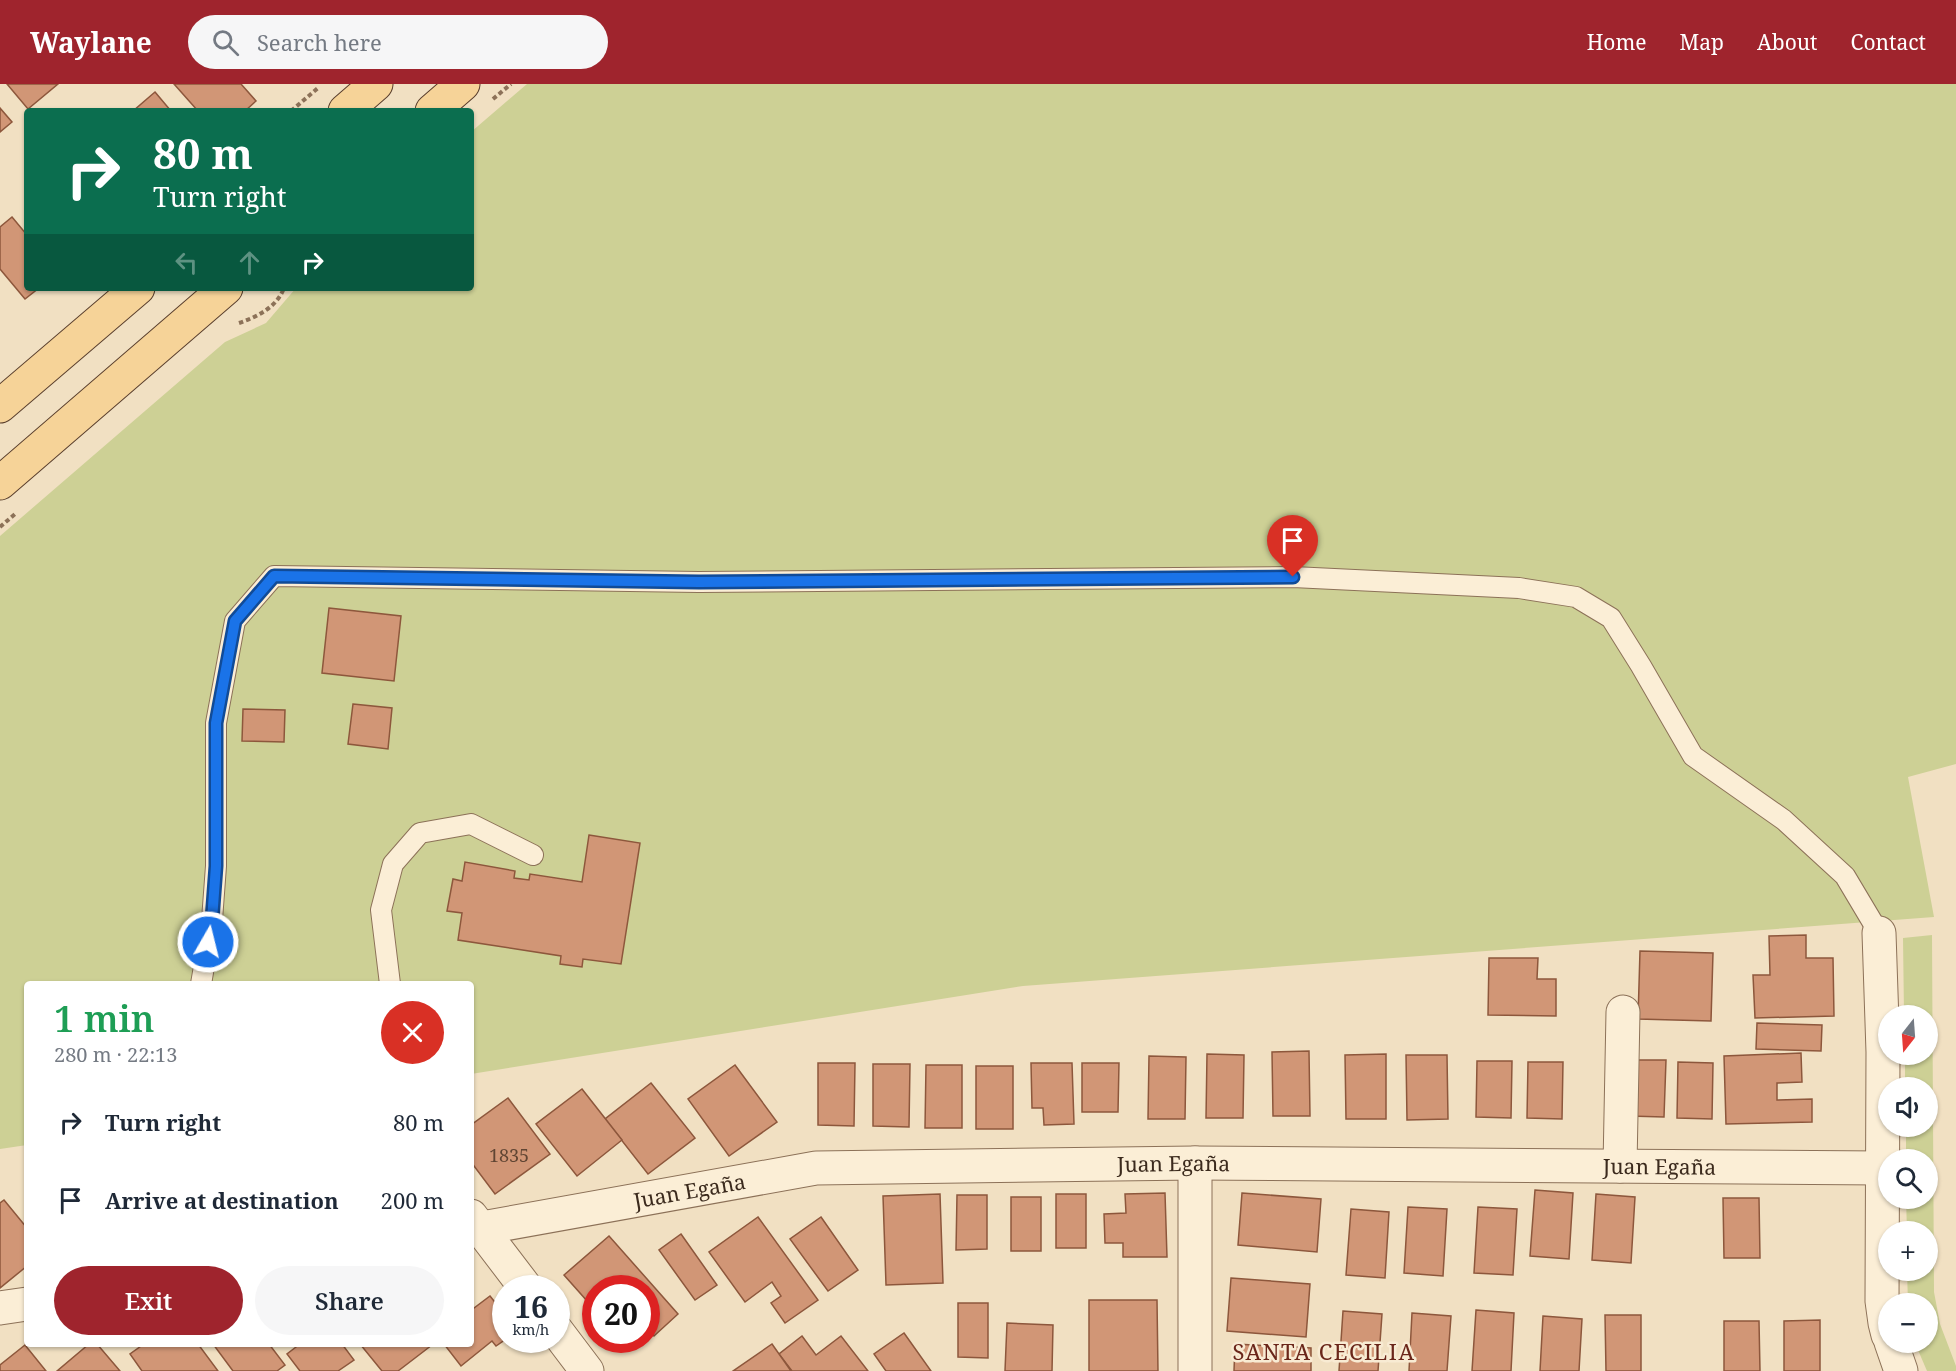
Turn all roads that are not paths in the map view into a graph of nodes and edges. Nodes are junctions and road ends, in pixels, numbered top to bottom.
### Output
1 (376, 84) edge
2 (463, 84) edge
3 (348, 108) edge
4 (435, 108) edge
5 (134, 291) edge
6 (223, 291) edge
7 (0, 406) edge
8 (0, 483) edge
9 (533, 855) dead end
10 (1879, 933) joint
11 (202, 981) edge
12 (390, 981) edge
13 (1623, 1012) dead end
14 (1882, 1149) edge
15 (1195, 1163) junction
16 (1620, 1166) junction
17 (1878, 1168) edge
18 (1882, 1209) edge
19 (474, 1225) edge
20 (515, 1275) edge
21 (1882, 1293) edge
22 (24, 1304) edge
23 (0, 1308) edge
24 (570, 1349) edge
25 (1895, 1353) edge
26 (587, 1371) edge
27 (1195, 1371) edge
28 (1901, 1371) edge

1 - 3 main road
2 - 4 main road
5 - 7 main road
6 - 8 main road
9 - 12 lane
10 - 11 lane
10 - 14 street
13 - 16 street
15 - 16 street, Juan Egaña
15 - 19 street, Juan Egaña
15 - 27 street
16 - 17 street, Juan Egaña
18 - 21 street
19 - 20 street
22 - 23 street
24 - 26 street
25 - 28 street

